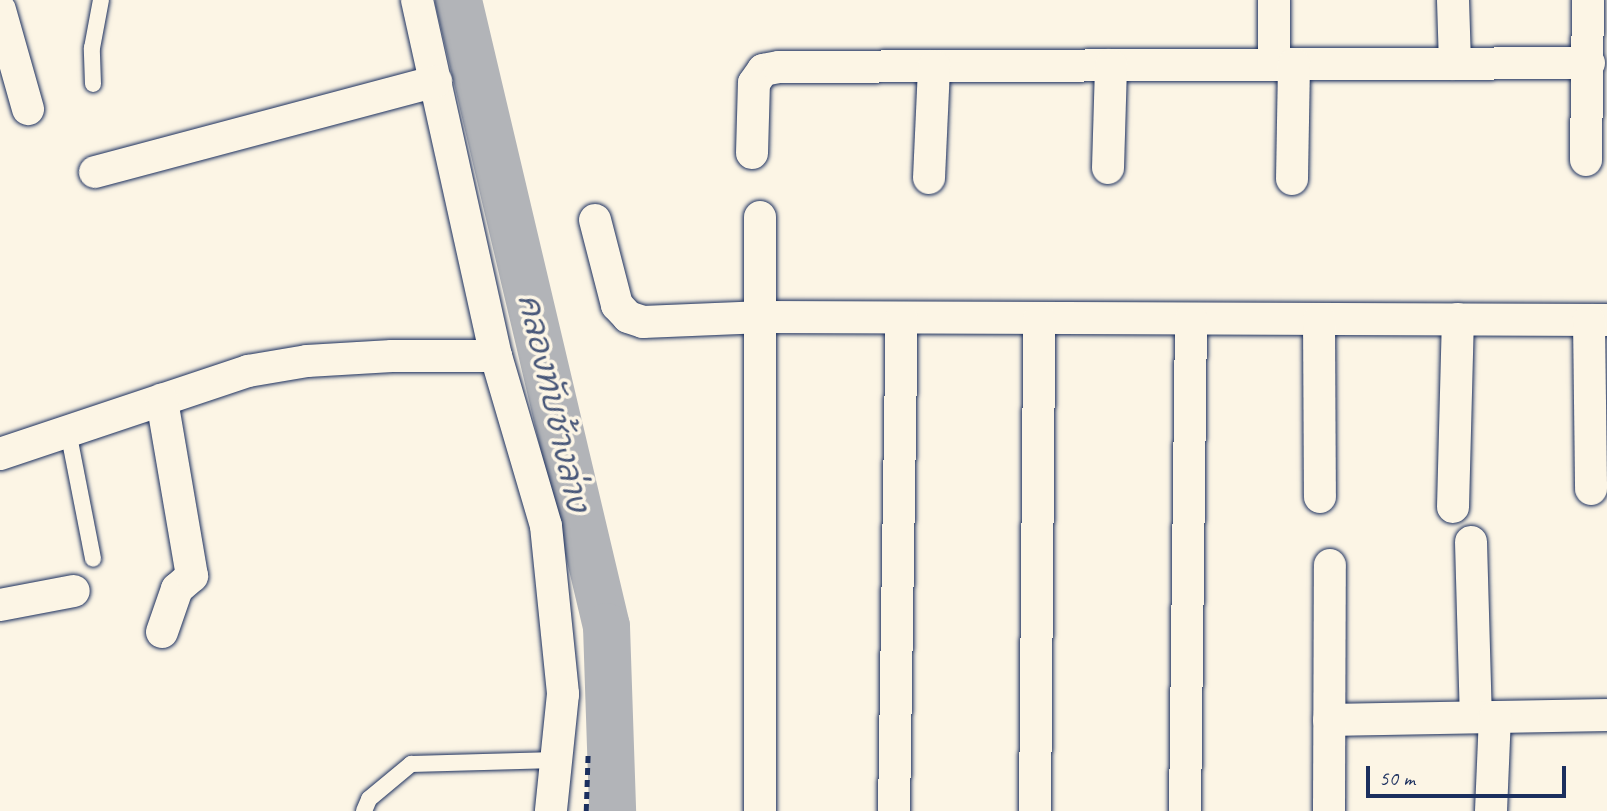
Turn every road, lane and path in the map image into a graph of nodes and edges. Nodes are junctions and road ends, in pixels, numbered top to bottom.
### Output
1 (101, 0) edge
2 (417, 0) edge
3 (1274, 0) edge
4 (1453, 0) edge
5 (1588, 0) edge
6 (0, 10) edge
7 (1284, 64) junction
8 (1455, 64) junction
9 (1589, 64) junction
10 (1111, 65) junction
11 (934, 66) junction
12 (436, 81) junction
13 (93, 84) dead end
14 (1598, 99) edge
15 (28, 109) dead end
16 (752, 153) dead end
17 (1586, 160) dead end
18 (1108, 168) dead end
19 (95, 172) dead end
20 (929, 178) dead end
21 (1292, 179) dead end
22 (760, 217) dead end
23 (595, 219) dead end
24 (764, 317) junction
25 (902, 318) junction
26 (1039, 318) junction
27 (1191, 318) junction
28 (1320, 319) junction
29 (1458, 319) junction
30 (1598, 320) edge
31 (496, 356) junction
32 (162, 400) junction
33 (68, 431) junction
34 (0, 453) edge
35 (1591, 489) dead end
36 (1320, 497) dead end
37 (1453, 508) dead end
38 (1471, 542) dead end
39 (93, 559) dead end
40 (1330, 565) dead end
41 (74, 591) dead end
42 (0, 606) edge
43 (162, 632) dead end
44 (1607, 715) edge
45 (1486, 717) junction
46 (1329, 720) junction
47 (556, 761) junction
48 (365, 811) edge
49 (551, 811) edge
50 (760, 811) edge
51 (894, 811) edge
52 (1035, 811) edge
53 (1185, 811) edge
54 (1329, 811) edge
55 (1491, 811) edge

1 - 13 lane
2 - 12 street
3 - 7 street
4 - 8 street
5 - 9 street
6 - 15 street
7 - 8 street
7 - 10 street
7 - 21 street
8 - 9 street
9 - 14 street
10 - 11 street
10 - 18 street
11 - 16 street
11 - 20 street
12 - 19 street
12 - 31 street
14 - 17 street
22 - 24 street
23 - 24 street
24 - 25 street
24 - 50 street
25 - 26 street
25 - 51 street
26 - 27 street
26 - 52 street
27 - 28 street
27 - 53 street
28 - 29 street
28 - 36 street
29 - 30 street
29 - 37 street
30 - 35 street
31 - 32 street
31 - 47 street
32 - 33 street
32 - 43 street
33 - 34 street
33 - 39 lane
38 - 45 street
40 - 46 street
41 - 42 street
44 - 45 street
45 - 46 street
45 - 55 street
46 - 54 street
47 - 48 lane
47 - 49 street

